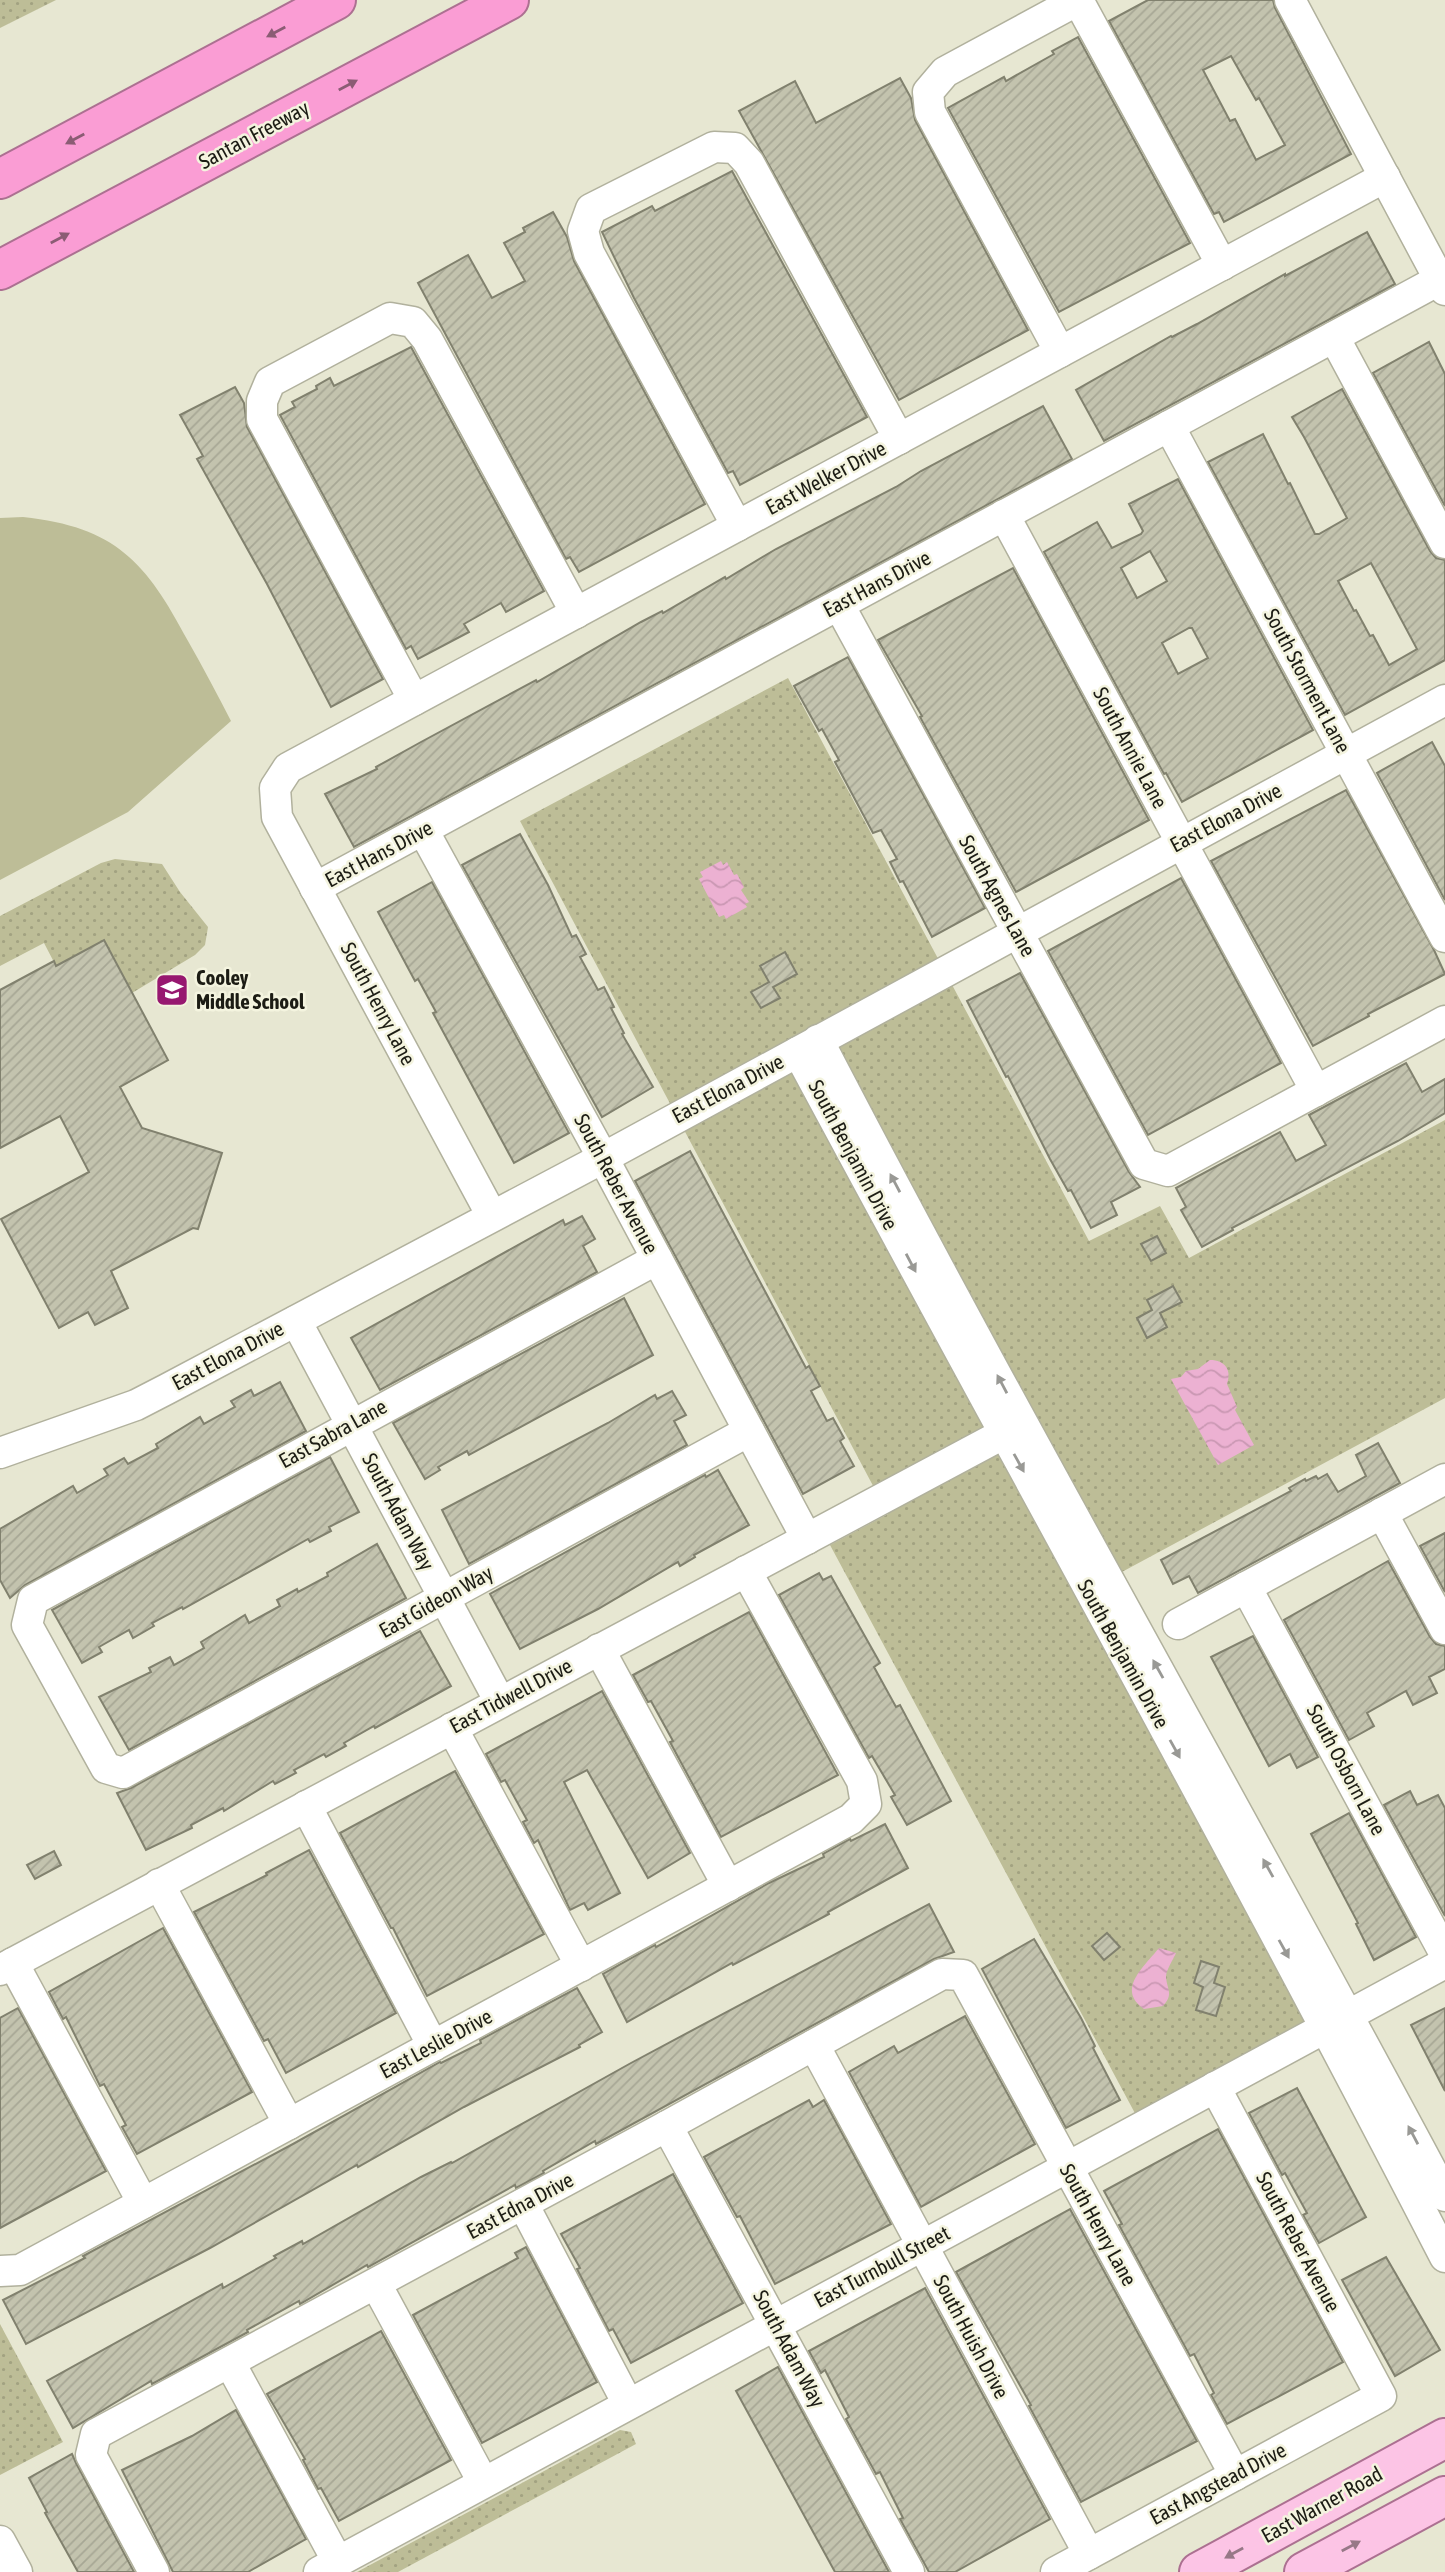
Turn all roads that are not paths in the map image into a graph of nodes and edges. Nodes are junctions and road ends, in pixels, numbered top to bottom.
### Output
1 (336, 0) edge
2 (509, 0) edge
3 (1078, 0) edge
4 (1290, 0) edge
5 (1385, 177) junction
6 (0, 179) edge
7 (1222, 265) junction
8 (0, 270) edge
9 (1442, 285) edge
10 (1334, 337) junction
11 (1060, 352) junction
12 (1169, 426) junction
13 (898, 439) junction
14 (1004, 515) junction
15 (737, 526) junction
16 (1445, 543) edge
17 (839, 605) junction
18 (576, 613) junction
19 (1445, 700) edge
20 (414, 701) junction
21 (1346, 754) junction
22 (275, 788) joint
23 (423, 830) junction
24 (1181, 843) junction
25 (315, 888) junction
26 (1016, 932) junction
27 (1445, 937) edge
28 (1445, 1021) edge
29 (808, 1046) junction
30 (1315, 1091) junction
31 (603, 1158) junction
32 (492, 1216) junction
33 (657, 1259) junction
34 (296, 1321) junction
35 (351, 1424) junction
36 (1013, 1428) junction
37 (749, 1431) junction
38 (0, 1453) edge
39 (1445, 1479) edge
40 (1382, 1513) junction
41 (807, 1539) junction
42 (746, 1571) junction
43 (1246, 1587) junction
44 (444, 1598) junction
45 (1178, 1624) dead end
46 (1445, 1629) edge
47 (599, 1649) junction
48 (500, 1702) junction
49 (452, 1728) junction
50 (123, 1773) joint
51 (306, 1806) junction
52 (159, 1884) junction
53 (728, 1886) junction
54 (1445, 1954) edge
55 (1445, 1963) edge
56 (6, 1966) edge
57 (580, 1966) junction
58 (963, 1975) joint
59 (1337, 2020) junction
60 (814, 2045) junction
61 (433, 2046) junction
62 (1216, 2087) junction
63 (289, 2124) junction
64 (667, 2126) junction
65 (1066, 2167) junction
66 (1445, 2196) edge
67 (143, 2203) junction
68 (523, 2204) junction
69 (922, 2245) junction
70 (1445, 2257) edge
71 (0, 2272) edge
72 (376, 2284) junction
73 (775, 2324) junction
74 (230, 2363) junction
75 (1381, 2396) joint
76 (628, 2404) junction
77 (1445, 2438) edge
78 (1235, 2475) junction
79 (482, 2482) junction
80 (1445, 2496) edge
81 (0, 2541) edge
82 (1089, 2554) junction
83 (328, 2567) edge
84 (18, 2572) edge
85 (154, 2572) edge
86 (909, 2572) edge
87 (1056, 2572) edge
88 (1199, 2572) edge
89 (1304, 2572) edge

1 -> 6 highway
8 -> 2 highway, Santan Freeway
3 - 7 street
3 - 11 street
4 - 5 street
5 - 7 street, East Welker Drive
5 - 9 street
7 - 11 street, East Welker Drive
9 - 10 street, East Hans Drive
10 - 12 street, East Hans Drive
10 - 16 street
11 - 13 street, East Welker Drive
12 - 14 street, East Hans Drive
12 - 21 street, South Storment Lane
13 - 15 street, East Welker Drive
13 - 15 street
14 - 17 street, East Hans Drive
14 - 24 street, South Annie Lane
15 - 18 street, East Welker Drive
17 - 23 street, East Hans Drive
17 - 26 street, South Agnes Lane
18 - 20 street, East Welker Drive
18 - 20 street
19 - 21 street, East Elona Drive
20 - 22 street, East Welker Drive
21 - 24 street, East Elona Drive
21 - 27 street, South Storment Lane
22 - 25 street, South Henry Lane
23 - 25 street, East Hans Drive
23 - 31 street, South Reber Avenue
24 - 26 street, East Elona Drive
24 - 30 street, South Annie Lane
25 - 32 street, South Henry Lane
26 - 29 street, East Elona Drive
26 - 30 street, South Agnes Lane
28 - 30 street
29 - 31 street, East Elona Drive
29 - 36 street, South Benjamin Drive
31 - 32 street, East Elona Drive
31 - 33 street, South Reber Avenue
32 - 34 street, East Elona Drive
33 - 35 street, East Sabra Lane
33 - 37 street, South Reber Avenue
34 - 35 street, South Adam Way
34 - 38 street, East Elona Drive
35 - 44 street, South Adam Way
35 - 50 street, East Sabra Lane
36 - 41 street, East Tidwell Drive
36 - 59 street, South Benjamin Drive
37 - 41 street, South Reber Avenue
37 - 44 street, East Gideon Way
39 - 40 street
40 - 43 street
40 - 46 street
41 - 42 street, East Tidwell Drive
42 - 47 street, East Tidwell Drive
42 - 53 street, East Leslie Drive
43 - 45 street
43 - 54 street, South Osborn Lane
44 - 48 street, South Adam Way
44 - 50 street, East Gideon Way
47 - 48 street, East Tidwell Drive
47 - 53 street
48 - 49 street, East Tidwell Drive
49 - 51 street, East Tidwell Drive
49 - 57 street
51 - 52 street, East Tidwell Drive
51 - 61 street
52 - 56 street, East Tidwell Drive
52 - 63 street
53 - 57 street, East Leslie Drive
55 - 59 street, East Turnbull Street
56 - 67 street
57 - 61 street, East Leslie Drive
58 - 60 street, East Edna Drive
58 - 65 street, South Henry Lane
59 - 62 street, East Turnbull Street
66 -> 59 street, South Benjamin Drive
59 - 70 street, South Benjamin Drive
60 - 64 street, East Edna Drive
60 - 69 street, South Huish Drive
61 - 63 street, East Leslie Drive
62 - 65 street, East Turnbull Street
62 - 75 street, South Reber Avenue
63 - 67 street, East Leslie Drive
64 - 68 street, East Edna Drive
64 - 73 street, South Adam Way
65 - 69 street, East Turnbull Street
65 - 78 street, South Henry Lane
67 - 71 street, East Leslie Drive
68 - 72 street, East Edna Drive
68 - 76 street
69 - 73 street, East Turnbull Street
69 - 82 street, South Huish Drive
72 - 74 street, East Edna Drive
72 - 79 street
73 - 76 street, East Turnbull Street
73 - 86 street, South Adam Way
74 - 83 street
74 - 85 street, East Edna Drive
75 - 78 street, East Angstead Drive
76 - 79 street, East Turnbull Street
77 -> 88 main road, East Warner Road
78 - 82 street, East Angstead Drive
79 - 83 street, East Turnbull Street
89 -> 80 main road
81 - 84 street
82 - 87 street, East Angstead Drive

